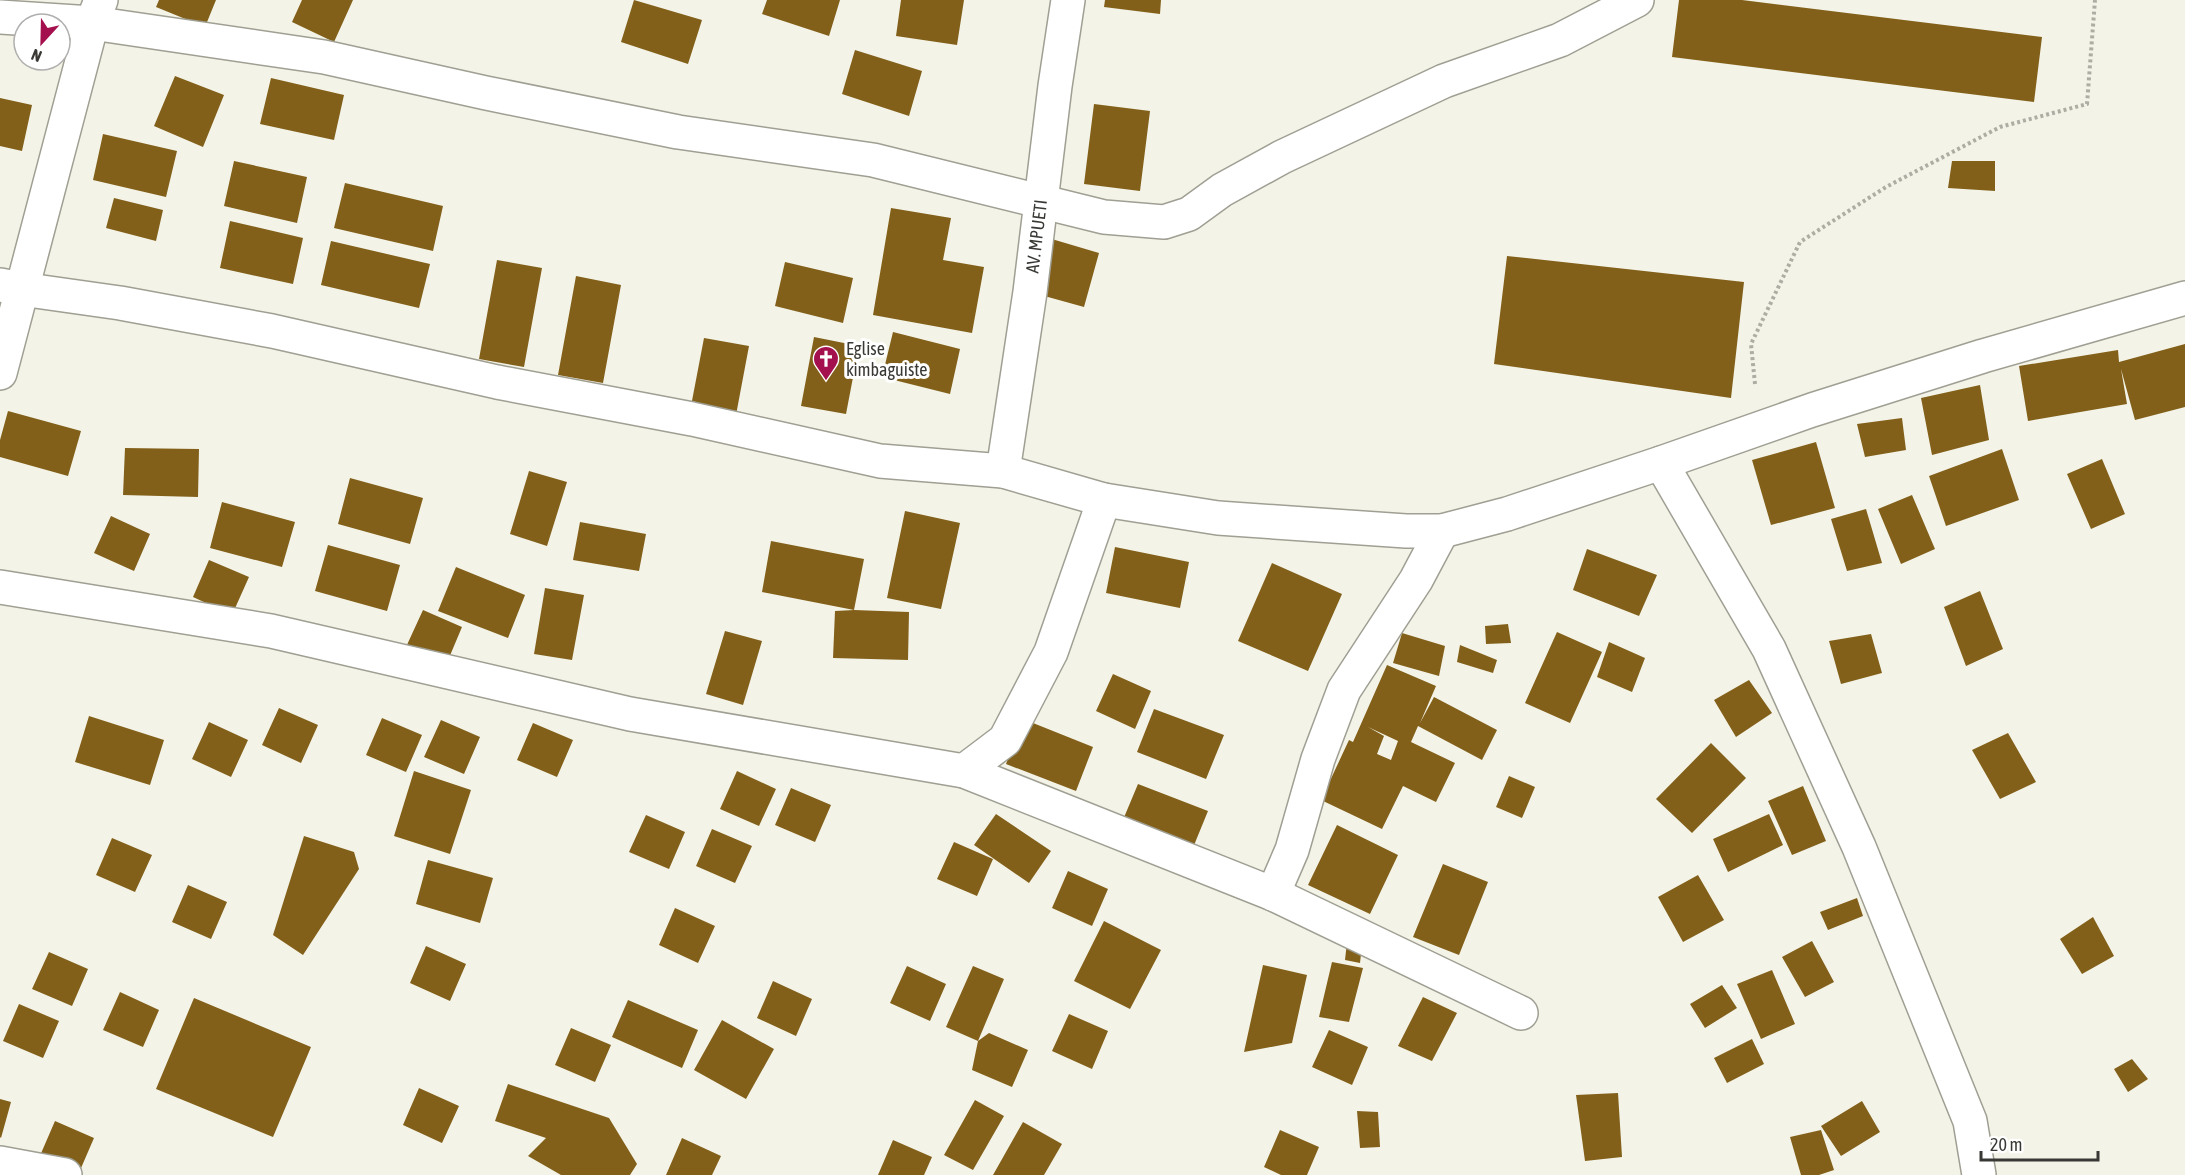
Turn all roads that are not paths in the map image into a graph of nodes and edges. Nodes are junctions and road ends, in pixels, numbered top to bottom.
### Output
1 (1068, 0) edge
2 (1637, 0) edge
3 (96, 11) edge
4 (0, 16) edge
5 (1041, 202) junction
6 (10, 287) edge
7 (2185, 298) edge
8 (0, 373) edge
9 (1661, 463) junction
10 (1003, 471) junction
11 (1104, 500) junction
12 (1442, 531) junction
13 (0, 587) edge
14 (964, 771) junction
15 (1273, 894) junction
16 (1521, 1013) dead end
17 (0, 1163) edge
18 (65, 1175) edge
19 (1979, 1175) edge

1 - 5 street, AV. MPUETI
2 - 5 street
3 - 4 street
3 - 5 street
3 - 6 street
5 - 10 street, AV. MPUETI
6 - 8 street
6 - 10 street
7 - 9 street
9 - 12 street
9 - 19 street
10 - 11 street
11 - 12 street
11 - 14 street
12 - 15 street
13 - 14 street
14 - 15 street
15 - 16 street
17 - 18 street

